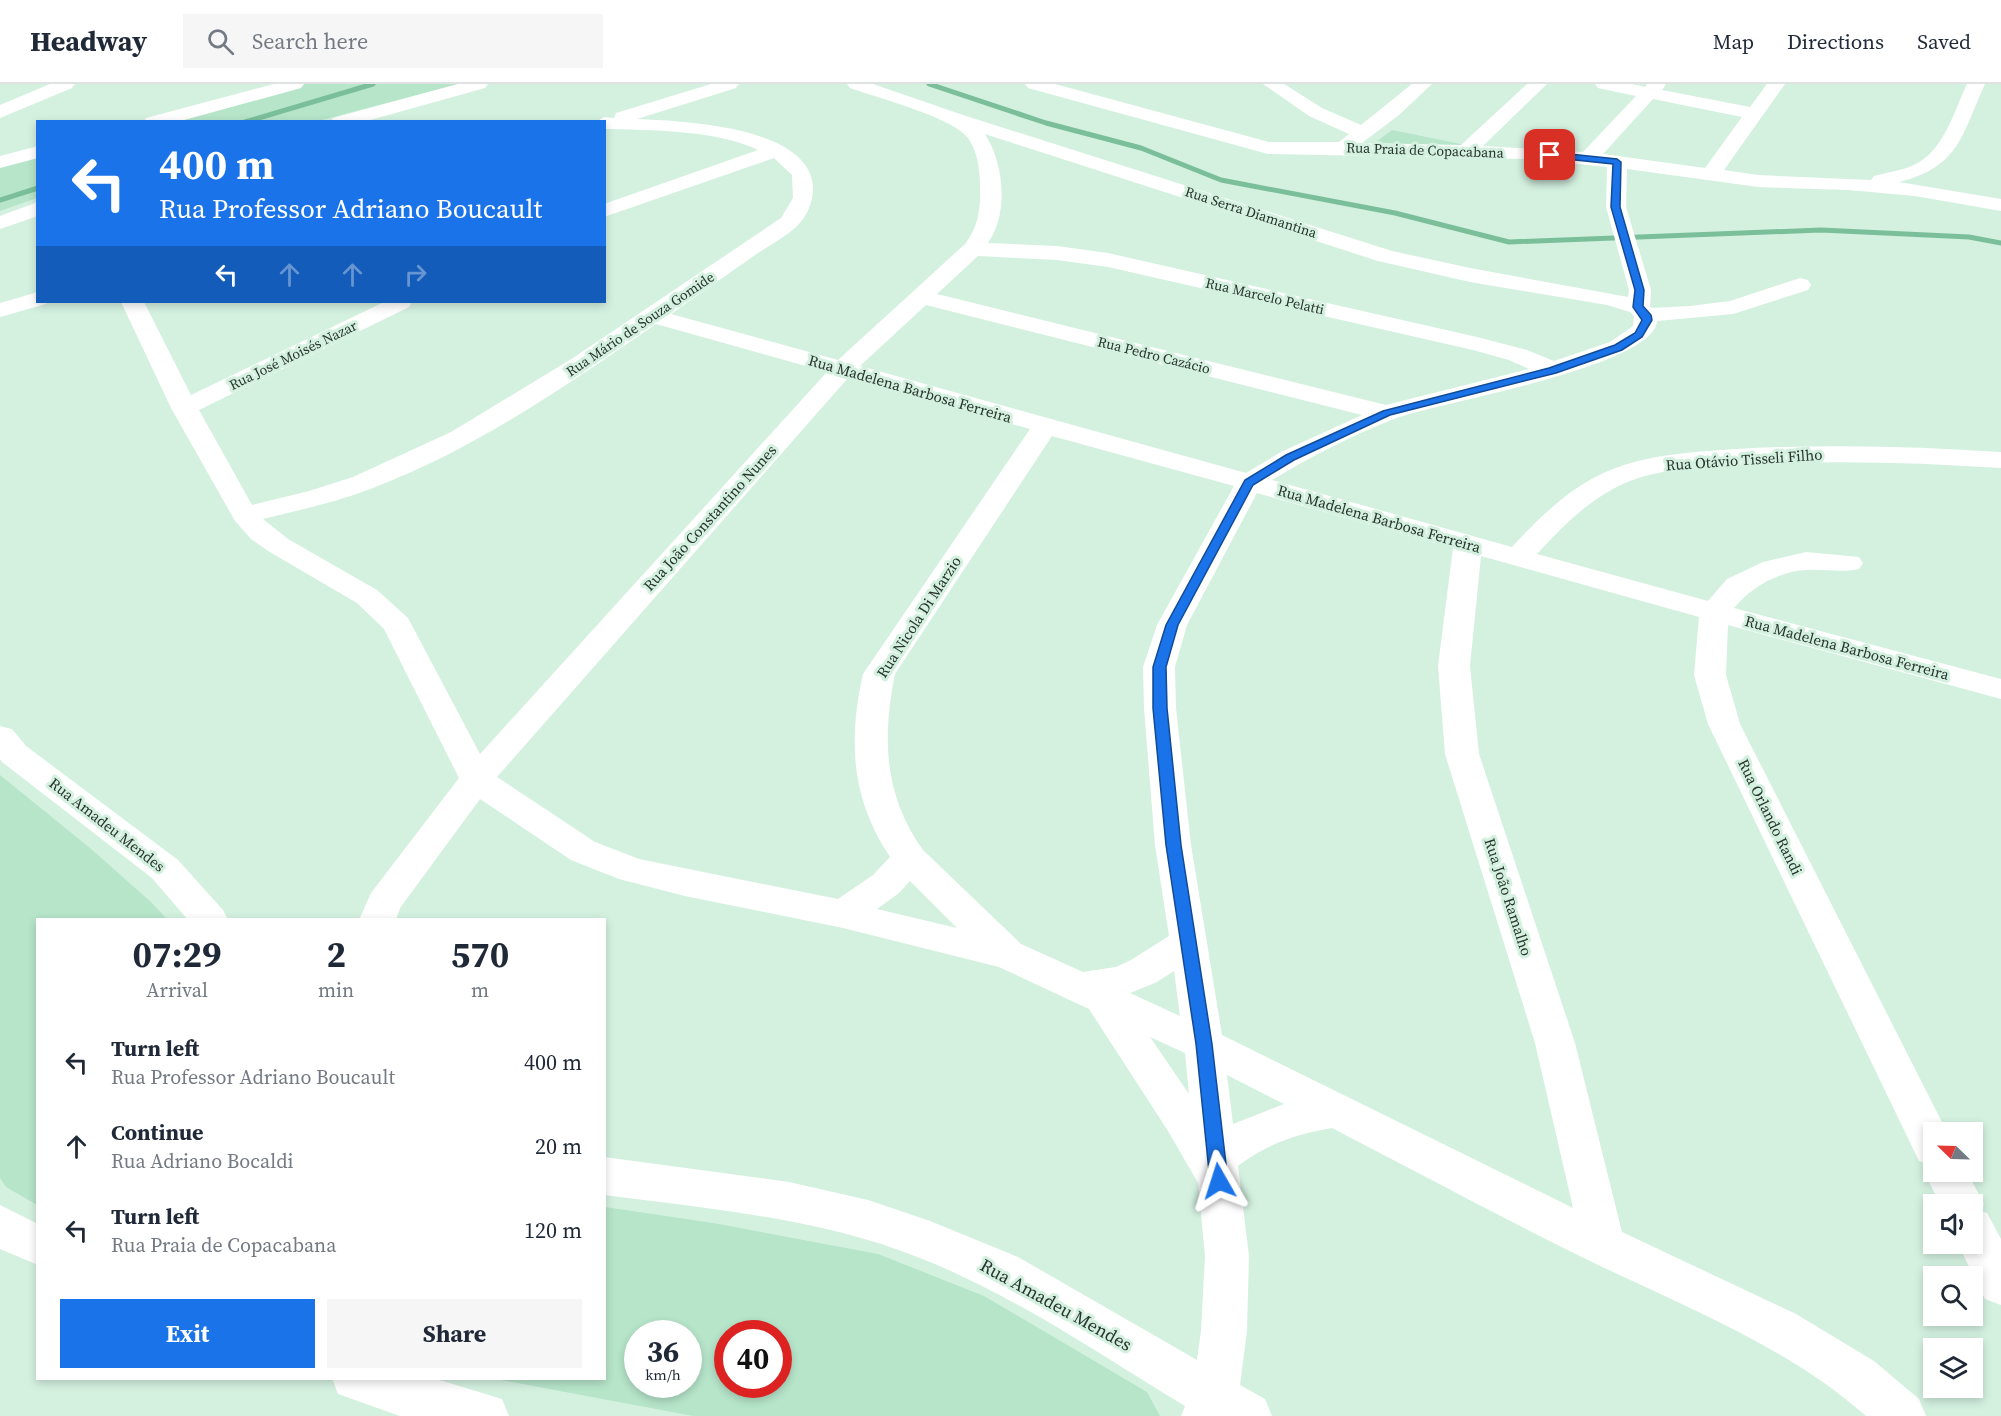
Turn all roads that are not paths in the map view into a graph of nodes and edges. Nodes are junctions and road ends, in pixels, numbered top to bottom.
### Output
1 (66, 84) edge
2 (295, 84) edge
3 (480, 84) edge
4 (730, 84) edge
5 (856, 84) edge
6 (1034, 84) edge
7 (1272, 84) edge
8 (1423, 84) edge
9 (1538, 84) edge
10 (1604, 84) edge
11 (1776, 84) edge
12 (1976, 84) edge
13 (1653, 88) edge
14 (0, 112) edge
15 (1756, 114) junction
16 (956, 119) junction
17 (160, 120) edge
18 (347, 120) edge
19 (1381, 120) junction
20 (606, 122) edge
21 (606, 123) edge
22 (1401, 125) dead end
23 (1363, 132) junction
24 (1432, 132) dead end
25 (1472, 146) junction
26 (1343, 148) junction
27 (774, 151) junction
28 (36, 153) edge
29 (1588, 158) junction
30 (0, 162) edge
31 (1617, 162) junction
32 (1952, 167) junction
33 (1710, 175) junction
34 (1848, 184) junction
35 (2001, 196) edge
36 (2001, 205) edge
37 (36, 209) edge
38 (606, 210) edge
39 (0, 223) edge
40 (973, 249) junction
41 (1800, 285) dead end
42 (921, 297) junction
43 (36, 300) edge
44 (133, 303) edge
45 (399, 303) edge
46 (0, 310) edge
47 (1644, 314) junction
48 (653, 316) junction
49 (843, 369) junction
50 (1553, 370) junction
51 (184, 408) junction
52 (1386, 413) junction
53 (1045, 427) junction
54 (2001, 460) edge
55 (1249, 483) junction
56 (245, 516) junction
57 (1468, 544) junction
58 (1518, 557) junction
59 (1849, 562) dead end
60 (1714, 612) junction
61 (2001, 689) edge
62 (5, 747) edge
63 (476, 779) junction
64 (910, 859) junction
65 (843, 914) junction
66 (208, 918) edge
67 (378, 918) edge
68 (1188, 942) junction
69 (1008, 955) junction
70 (1092, 993) junction
71 (1204, 1044) junction
72 (1336, 1110) junction
73 (1923, 1126) edge
74 (1218, 1170) junction
75 (606, 1176) edge
76 (1603, 1245) junction
77 (360, 1380) edge
78 (1223, 1409) edge
79 (484, 1416) edge
80 (1902, 1416) edge

1 - 14 street
2 - 17 street
3 - 18 street
4 - 20 street
5 - 16 street, Rua Serra Diamantina
6 - 26 street, Rua Praia de Copacabana
7 - 23 street
8 - 19 street
9 - 25 street
10 - 13 street
11 - 15 street
12 - 32 street
13 - 15 street
13 - 29 street
15 - 33 street
16 - 40 street, Rua João Constantino Nunes
16 - 47 street, Rua Serra Diamantina
19 - 22 street
19 - 23 street
21 - 27 street, Rua Mário de Souza Gomide
23 - 26 street
24 - 25 street
25 - 26 street, Rua Praia de Copacabana
25 - 29 street, Rua Praia de Copacabana
27 - 38 street
27 - 48 street, Rua Mário de Souza Gomide
28 - 30 street
29 - 31 street, Rua Praia de Copacabana
31 - 33 street, Rua Praia de Copacabana
31 - 47 street
32 - 34 street
32 - 35 street
33 - 34 street, Rua Praia de Copacabana
34 - 36 street, Rua Praia de Copacabana
37 - 39 street
40 - 42 street, Rua João Constantino Nunes
40 - 50 street, Rua Marcelo Pelatti
41 - 47 street, Rua Serra Diamantina
42 - 49 street, Rua João Constantino Nunes
42 - 52 street, Rua Pedro Cazácio
43 - 46 street
44 - 51 street
45 - 51 street, Rua José Moisés Nazar
47 - 50 street
48 - 49 street, Rua Madelena Barbosa Ferreira
48 - 56 street, Rua Mário de Souza Gomide
49 - 53 street, Rua Madelena Barbosa Ferreira
49 - 63 street, Rua João Constantino Nunes
50 - 52 street
51 - 56 street
52 - 55 street
53 - 55 street, Rua Madelena Barbosa Ferreira
53 - 64 street, Rua Nicola Di Marzio
54 - 58 street, Rua Otávio Tisseli Filho
55 - 57 street, Rua Madelena Barbosa Ferreira
55 - 68 street
56 - 63 street
57 - 58 street, Rua Madelena Barbosa Ferreira
57 - 76 street, Rua João Ramalho
58 - 60 street, Rua Madelena Barbosa Ferreira
59 - 60 street
60 - 61 street, Rua Madelena Barbosa Ferreira
60 - 73 street, Rua Orlando Randi
62 - 66 street, Rua Amadeu Mendes
63 - 65 street
63 - 67 street, Rua João Constantino Nunes
64 - 65 street
64 - 69 street, Rua Nicola Di Marzio
65 - 69 street
68 - 70 street
68 - 71 street
69 - 70 street
70 - 71 street
70 - 74 street
71 - 72 street
71 - 74 street
72 - 74 street
72 - 76 street
74 - 78 street
75 - 78 street, Rua Amadeu Mendes
76 - 80 street
77 - 79 street

